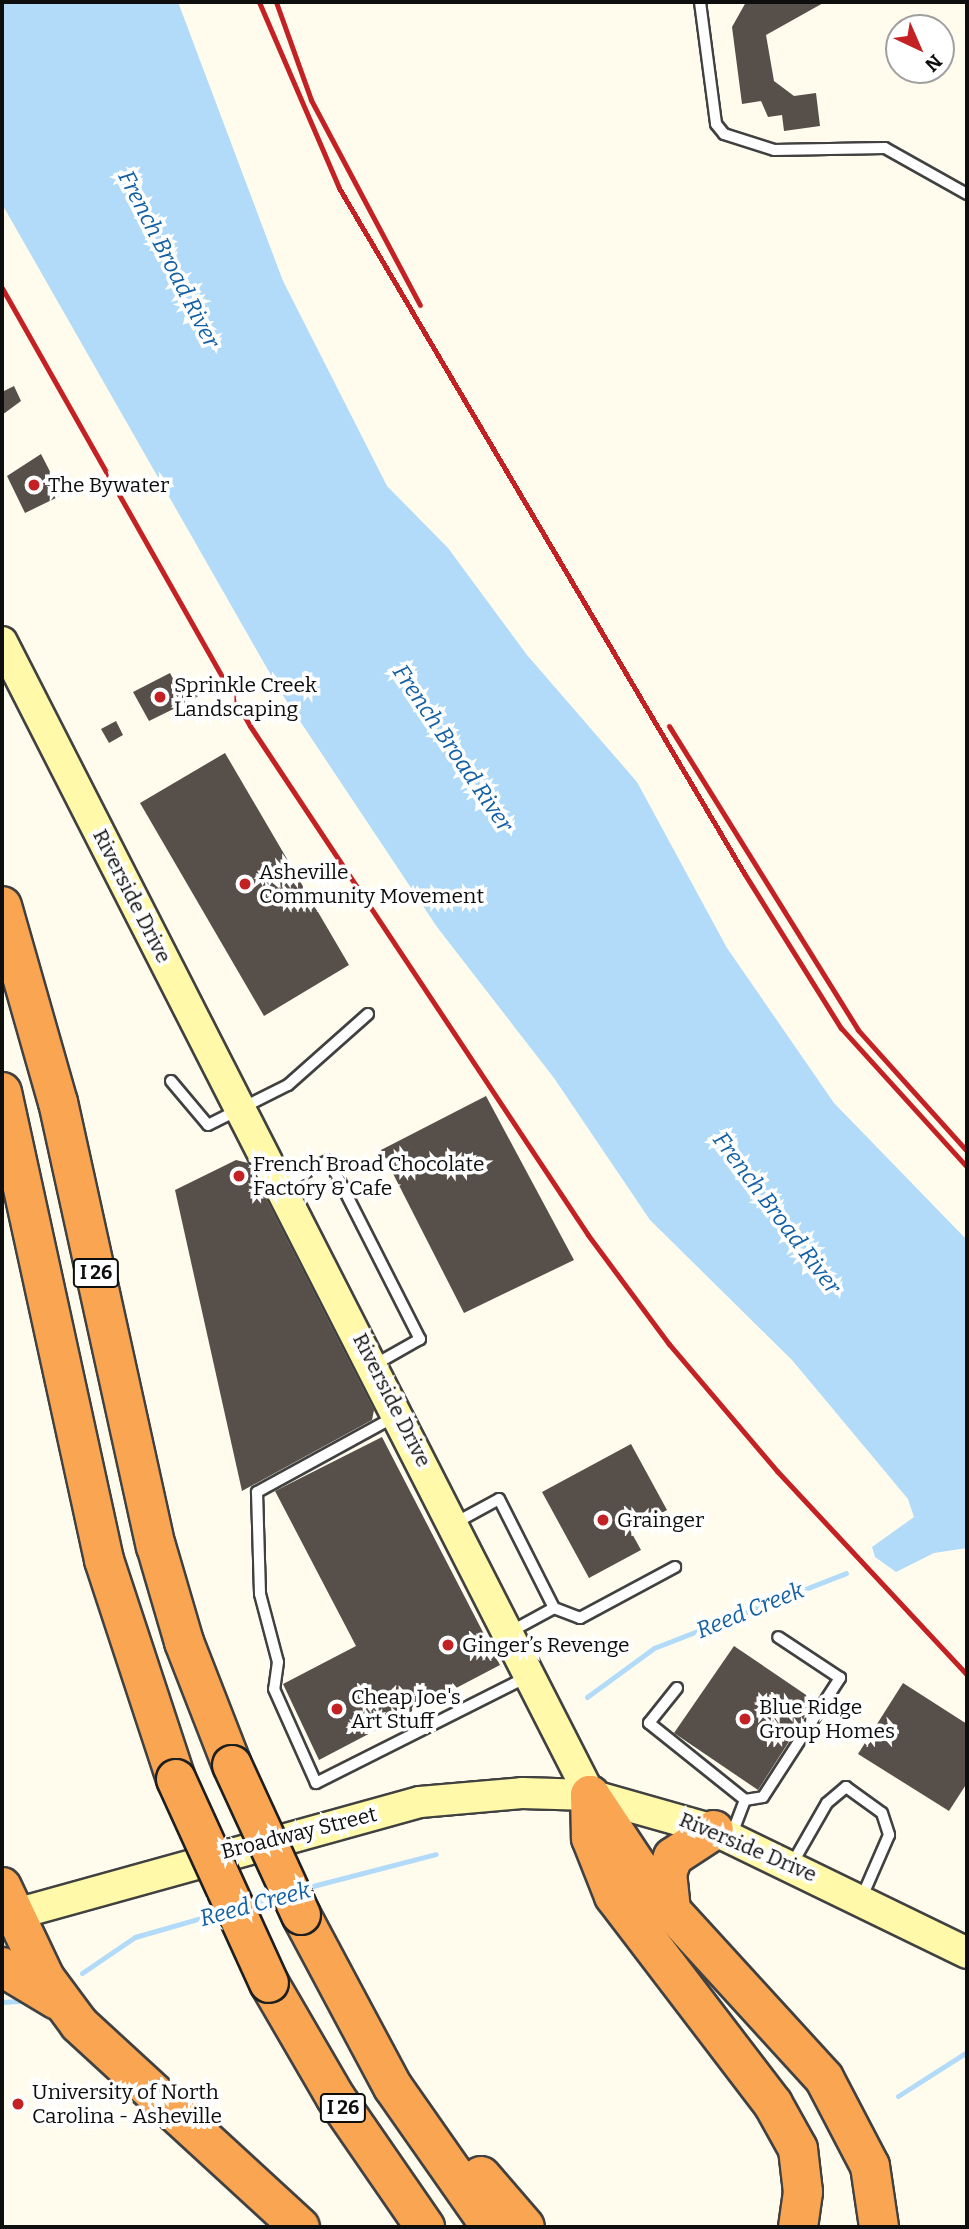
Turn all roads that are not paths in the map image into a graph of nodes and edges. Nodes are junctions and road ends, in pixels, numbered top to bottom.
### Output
1 (699, 2) edge
2 (967, 194) edge
3 (2, 642) edge
4 (2, 906) edge
5 (368, 1014) dead end
6 (171, 1081) dead end
7 (2, 1092) edge
8 (243, 1109) junction
9 (281, 1185) junction
10 (373, 1365) junction
11 (400, 1415) junction
12 (455, 1523) junction
13 (675, 1567) dead end
14 (554, 1608) junction
15 (510, 1632) junction
16 (778, 1637) dead end
17 (532, 1674) junction
18 (677, 1688) dead end
19 (590, 1795) junction
20 (745, 1800) junction
21 (723, 1833) junction
22 (792, 1864) junction
23 (861, 1899) junction
24 (5, 1910) edge
25 (671, 1910) junction
26 (967, 1952) edge
27 (2, 1967) edge
28 (64, 2005) junction
29 (380, 2055) junction
30 (300, 2227) edge
31 (425, 2227) edge
32 (491, 2227) edge
33 (526, 2227) edge
34 (798, 2227) edge
35 (879, 2227) edge

1 - 2 lane
3 - 8 main road, Riverside Drive
4 - 29 highway, I 26, bridge
5 - 8 lane
6 - 8 lane
7 - 31 highway, I 26, bridge
8 - 9 main road, Riverside Drive
9 - 10 main road, Riverside Drive
9 - 10 lane
10 - 11 main road, Riverside Drive
11 - 12 main road, Riverside Drive
11 - 17 lane
12 - 14 lane
12 - 15 main road, Riverside Drive
13 - 14 lane
14 - 15 lane
15 - 17 main road, Riverside Drive
16 - 20 lane
17 - 19 main road, Riverside Drive
18 - 20 lane
19 - 21 main road, Riverside Drive
19 - 24 main road, Broadway Street
19 - 25 highway
19 - 34 highway
20 - 21 lane
21 - 22 main road, Riverside Drive
21 - 25 highway
22 - 23 main road, Riverside Drive
22 - 23 lane
23 - 26 main road, Riverside Drive
24 - 28 highway
25 - 35 highway
27 - 28 highway
28 - 30 highway
29 - 32 highway, I 26
29 - 33 highway

